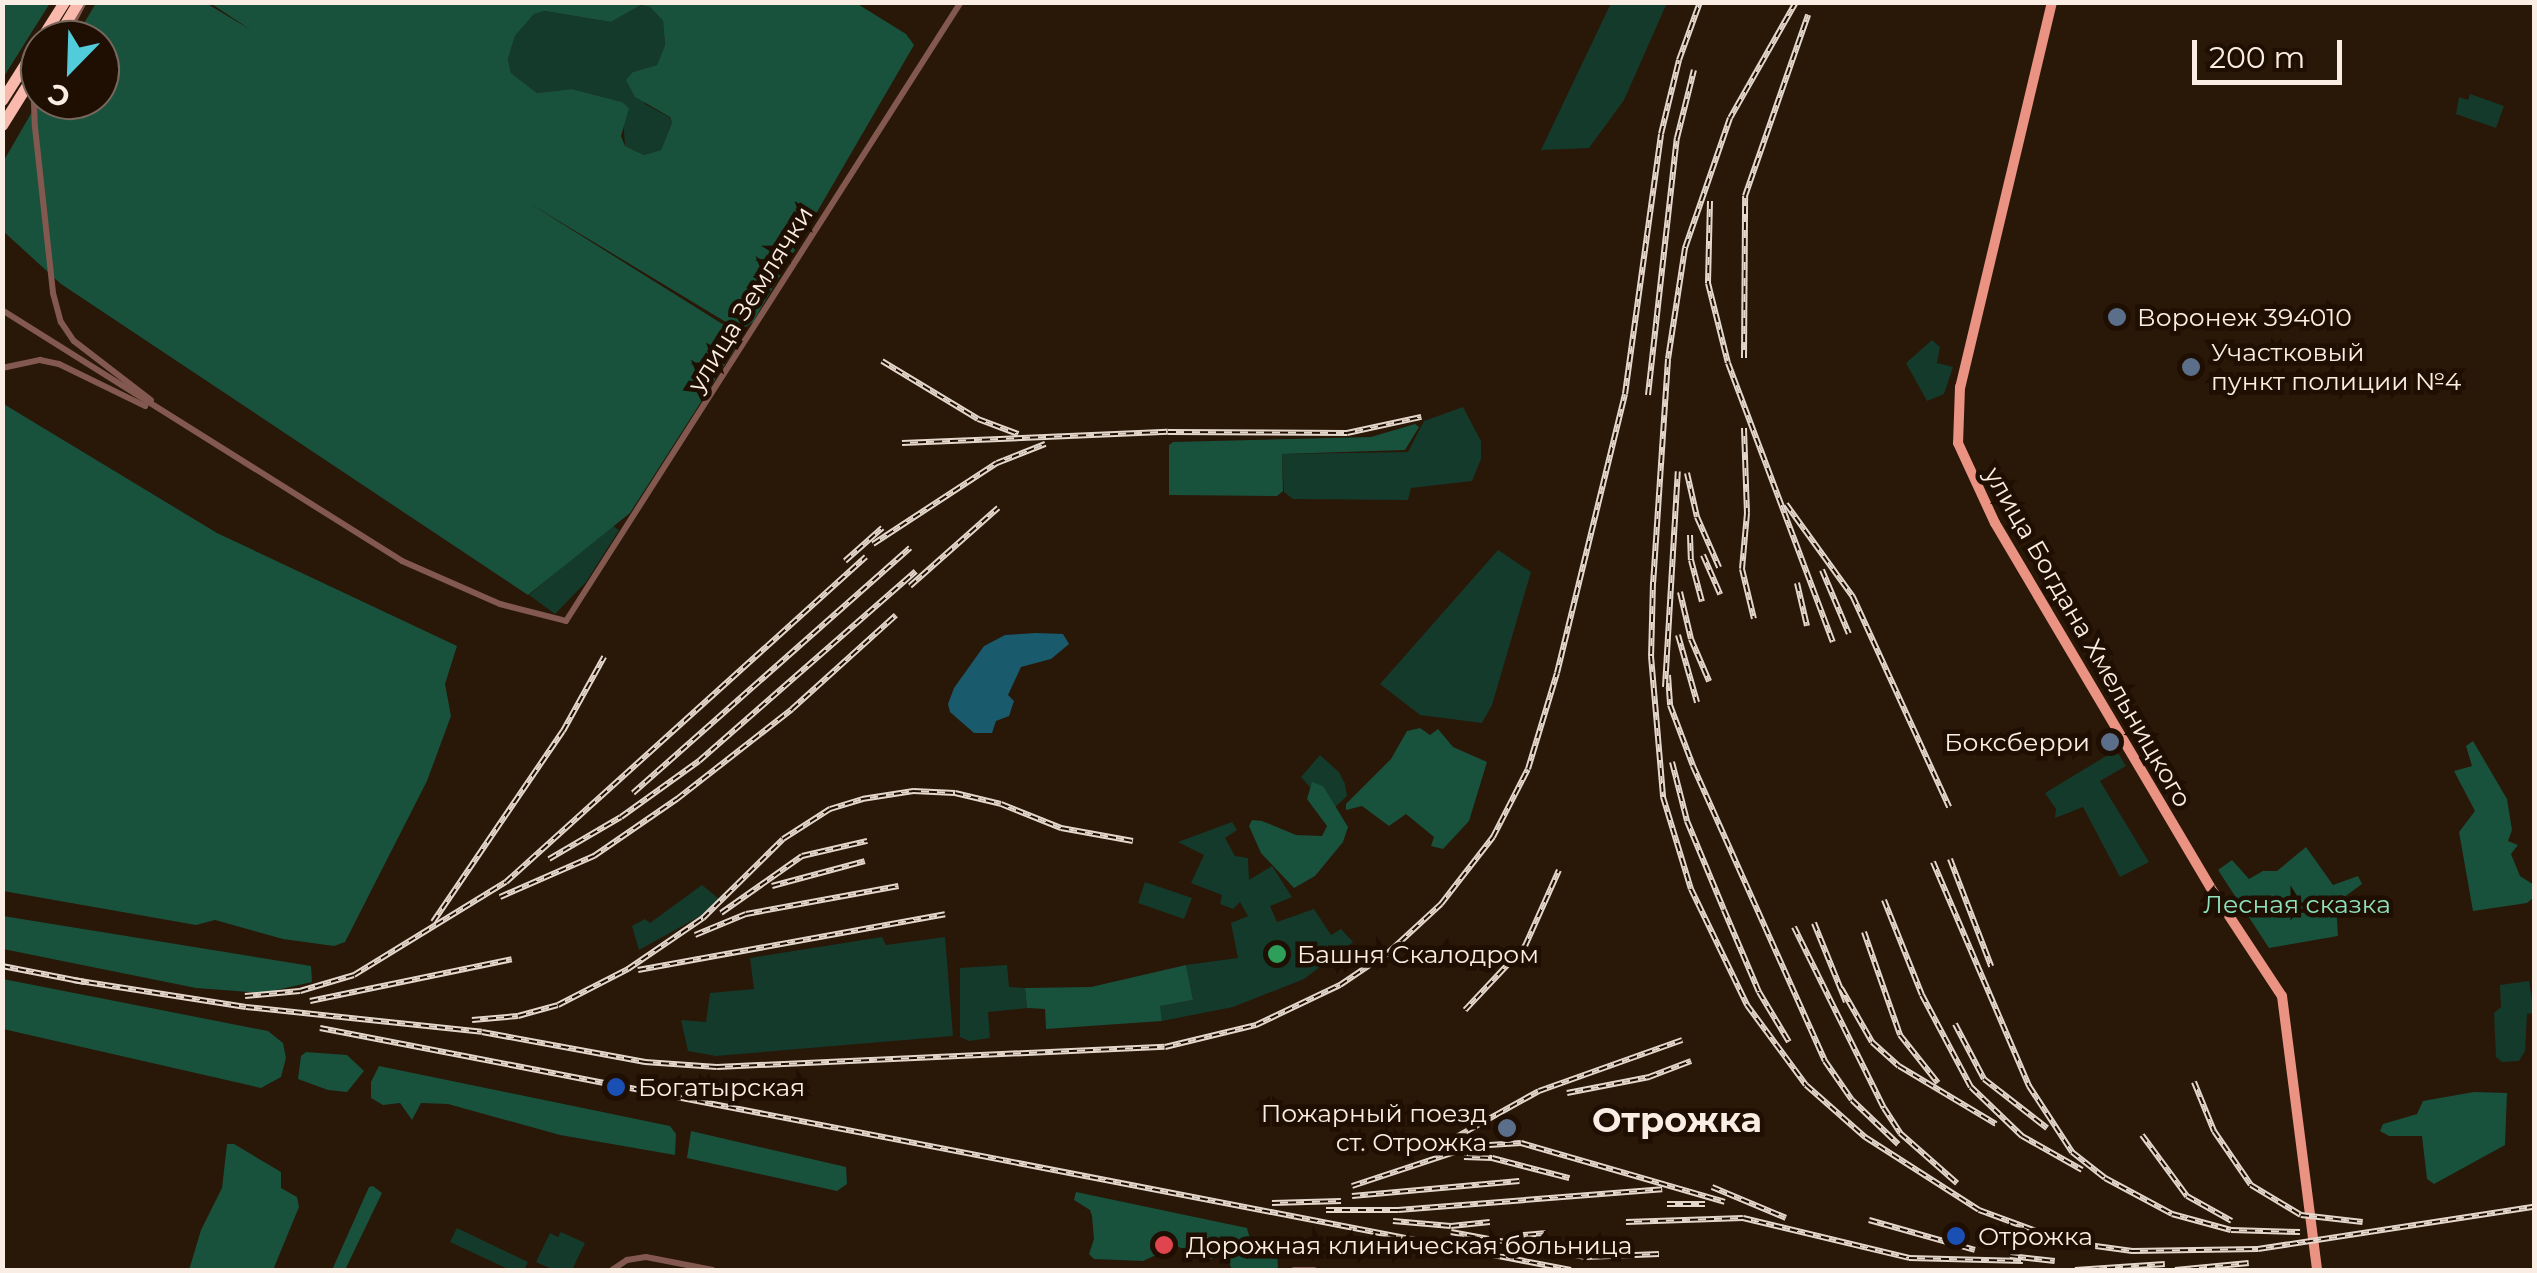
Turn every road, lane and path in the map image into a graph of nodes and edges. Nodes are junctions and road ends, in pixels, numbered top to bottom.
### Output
1 (64, 2) edge
2 (960, 2) edge
3 (2052, 2) edge
4 (20, 96) edge
5 (2, 100) edge
6 (35, 120) edge
7 (2, 124) edge
8 (2, 310) edge
9 (2, 368) edge
10 (192, 430) junction
11 (612, 1270) edge
12 (714, 1270) edge
13 (1294, 1270) edge
14 (1314, 1270) edge
15 (2317, 1270) edge

1 - 5 highway
2 - 10 street, улица Землячки
3 - 15 main road, улица Богдана Хмельницкого
4 - 7 highway
6 - 10 street
8 - 10 street
9 - 10 street
11 - 12 street
13 - 14 street

